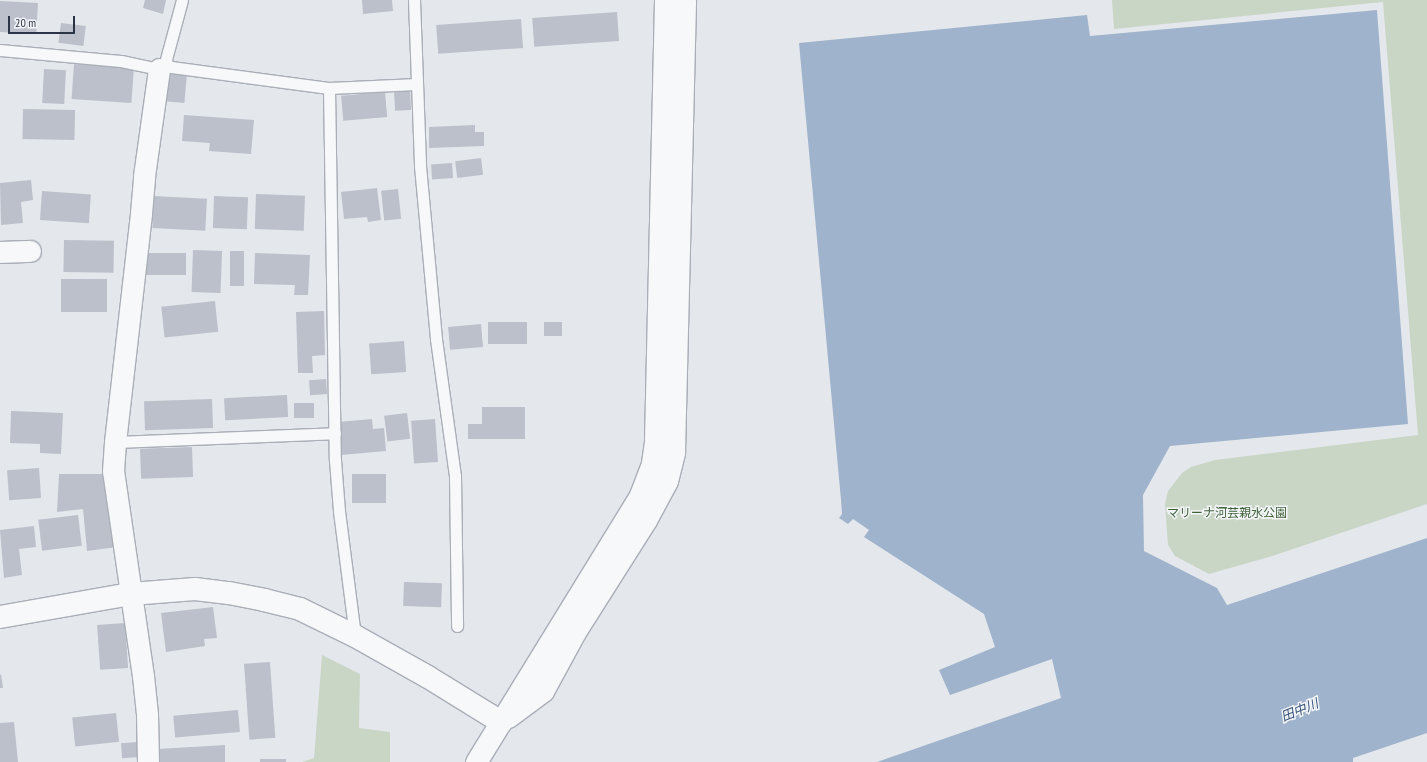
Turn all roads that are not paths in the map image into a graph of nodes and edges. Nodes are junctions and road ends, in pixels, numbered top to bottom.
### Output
1 (182, 0) edge
2 (414, 0) edge
3 (665, 0) edge
4 (685, 0) edge
5 (0, 50) edge
6 (162, 66) junction
7 (418, 84) junction
8 (329, 88) junction
9 (0, 252) edge
10 (30, 252) dead end
11 (335, 434) junction
12 (115, 442) junction
13 (131, 594) junction
14 (0, 617) edge
15 (456, 626) dead end
16 (355, 636) junction
17 (501, 722) junction
18 (148, 762) edge
19 (476, 762) edge

1 - 6 lane
2 - 7 lane
3 - 17 street
4 - 17 street
5 - 6 lane
6 - 8 lane
6 - 12 street
7 - 8 lane
7 - 15 lane
8 - 11 lane
9 - 10 street
11 - 12 lane
11 - 16 lane
12 - 13 street
13 - 14 street
13 - 16 street
13 - 18 street
16 - 17 street
17 - 19 street

